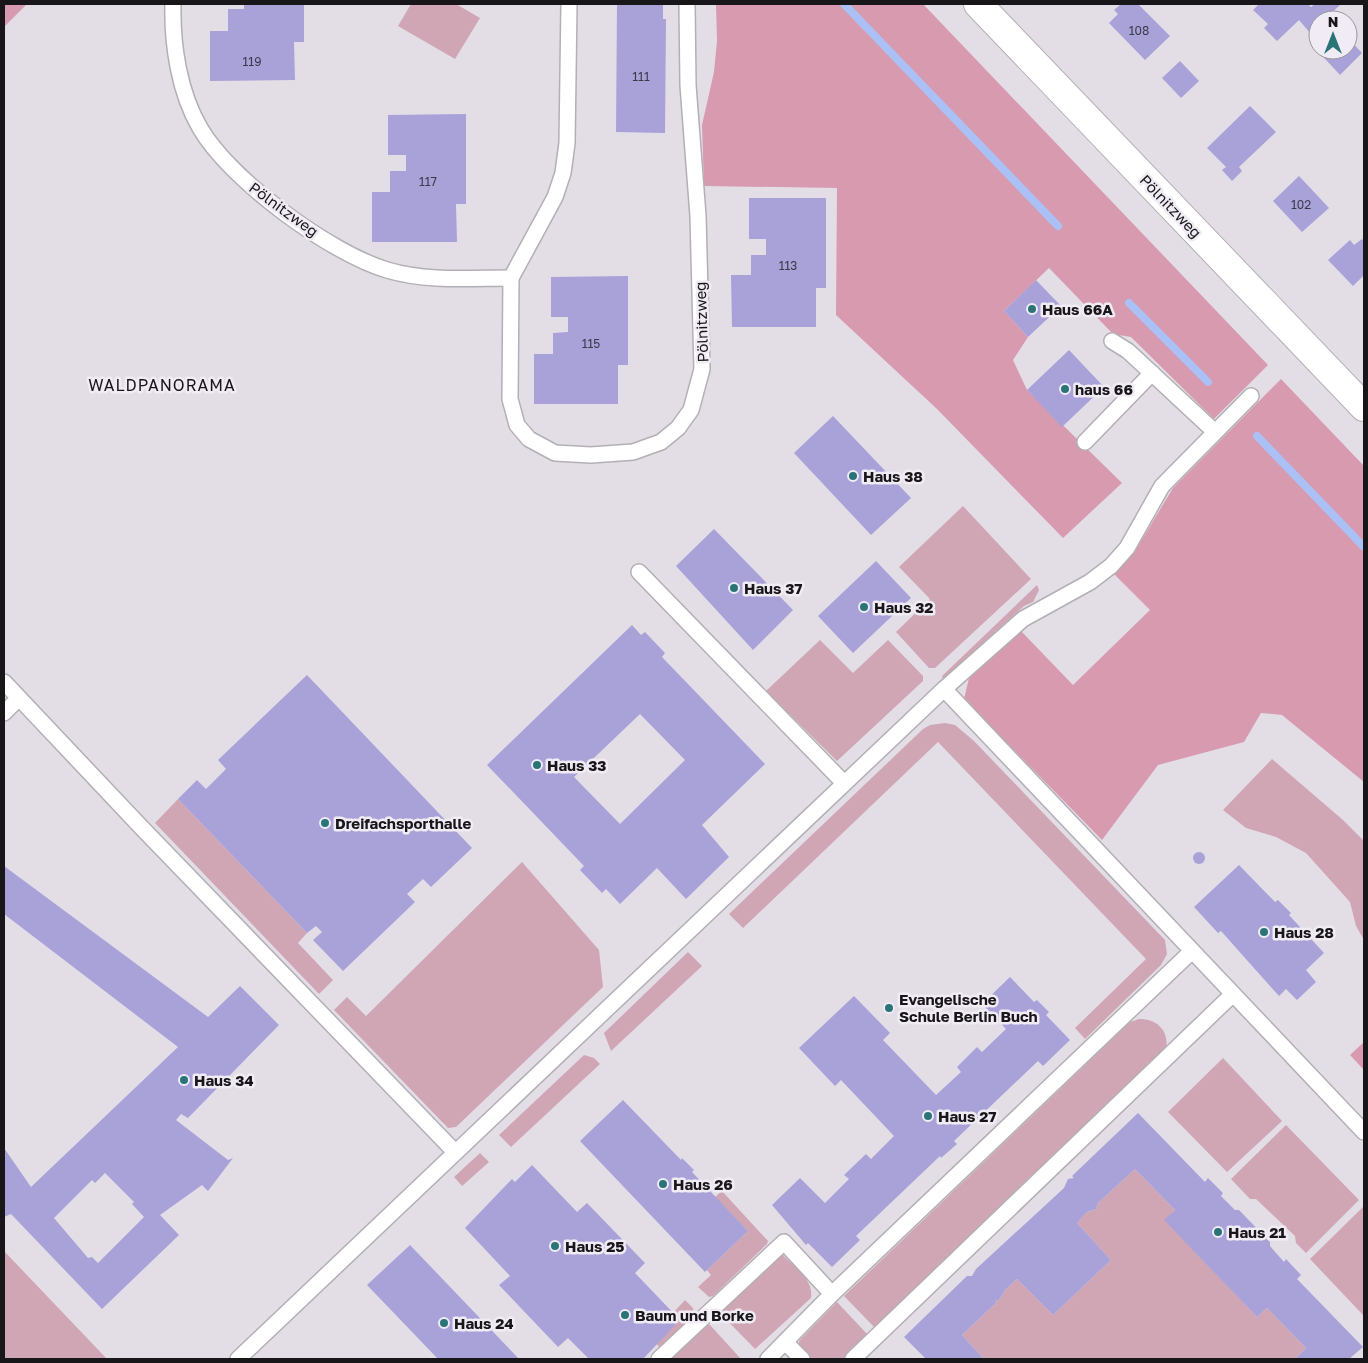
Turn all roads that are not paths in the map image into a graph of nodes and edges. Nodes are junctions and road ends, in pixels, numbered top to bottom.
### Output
1 (173, 4) edge
2 (568, 4) edge
3 (687, 4) edge
4 (978, 4) edge
5 (511, 278) junction
6 (1112, 341) dead end
7 (1152, 373) junction
8 (1252, 396) dead end
9 (1364, 407) edge
10 (1215, 432) junction
11 (1085, 442) dead end
12 (639, 572) dead end
13 (4, 682) edge
14 (944, 689) junction
15 (19, 698) junction
16 (4, 712) edge
17 (843, 782) junction
18 (1192, 951) junction
19 (1233, 994) junction
20 (1364, 1132) edge
21 (455, 1152) junction
22 (832, 1294) junction
23 (785, 1342) junction
24 (238, 1359) edge
25 (659, 1359) edge
26 (768, 1359) edge
27 (802, 1359) edge
28 (852, 1359) edge

1 - 5 lane, Pölnitzweg
2 - 5 lane, Pölnitzweg
3 - 5 lane, Pölnitzweg
4 - 9 street, Pölnitzweg
6 - 7 lane
7 - 10 lane
7 - 11 lane
8 - 10 lane
10 - 14 lane
12 - 17 lane
13 - 15 lane
14 - 17 lane
14 - 18 lane
15 - 16 lane
15 - 21 lane
17 - 21 lane
18 - 19 lane
18 - 22 lane
19 - 20 lane
19 - 28 lane
21 - 24 lane
22 - 23 lane
22 - 25 lane
23 - 26 lane
23 - 27 lane

